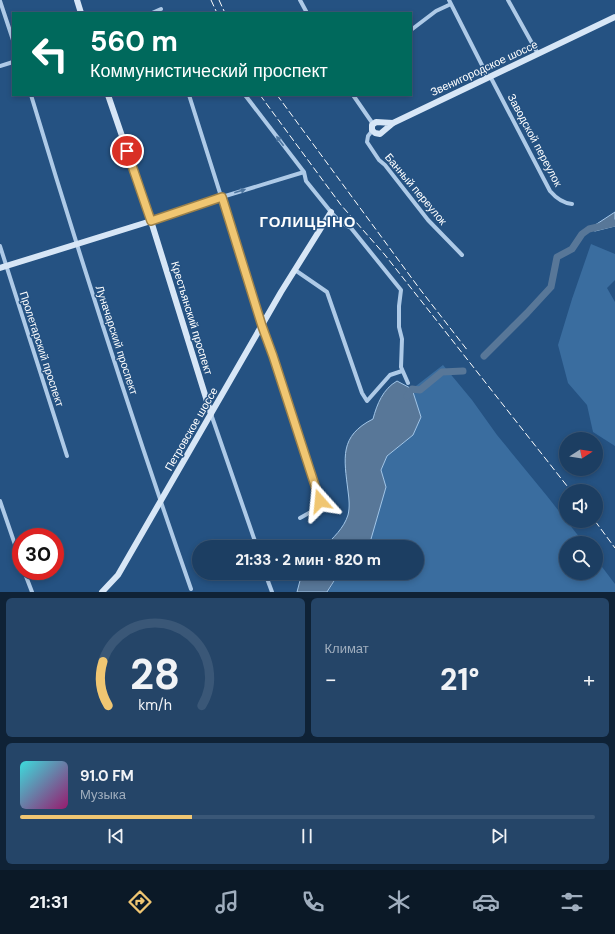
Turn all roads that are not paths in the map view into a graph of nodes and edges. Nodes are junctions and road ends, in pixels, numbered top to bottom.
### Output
1 (77, 0) edge
2 (300, 0) edge
3 (508, 0) edge
4 (0, 2) edge
5 (450, 2) edge
6 (81, 12) edge
7 (306, 12) edge
8 (615, 17) edge
9 (412, 29) edge
10 (12, 37) edge
11 (538, 54) junction
12 (12, 62) edge
13 (0, 66) edge
14 (489, 77) junction
15 (30, 96) edge
16 (108, 96) edge
17 (189, 96) edge
18 (246, 96) edge
19 (354, 96) edge
20 (381, 122) junction
21 (392, 123) junction
22 (373, 124) junction
23 (372, 131) junction
24 (383, 131) junction
25 (304, 172) junction
26 (222, 197) junction
27 (572, 204) dead end
28 (330, 212) junction
29 (151, 221) junction
30 (76, 244) junction
31 (0, 246) edge
32 (462, 255) dead end
33 (3, 267) edge
34 (295, 270) junction
35 (262, 326) junction
36 (402, 371) junction
37 (408, 384) dead end
38 (211, 414) junction
39 (67, 456) dead end
40 (160, 501) junction
41 (0, 502) edge
42 (300, 518) dead end
43 (12, 536) edge
44 (255, 540) edge
45 (27, 580) edge
46 (268, 580) edge
47 (191, 589) dead end
48 (32, 592) edge
49 (102, 592) edge
50 (272, 592) edge

1 - 6 street
2 - 7 street
3 - 11 street
4 - 10 street
5 - 9 street
5 - 14 street, Заводской переулок
8 - 11 street, Звенигородское шоссе
11 - 14 street, Звенигородское шоссе
12 - 13 street
14 - 21 street, Звенигородское шоссе
14 - 27 street, Заводской переулок
15 - 30 street, Луначарский проспект
16 - 29 street, Крестьянский проспект
17 - 26 street
25 -> 18 street
19 - 22 street
20 - 21 street
20 - 22 street
20 - 24 street
21 - 24 street
22 - 23 street
23 - 24 street
23 - 32 street, Банный переулок
26 -> 25 street
25 - 28 street
26 - 29 street
26 - 35 street
28 - 34 street, Петровское шоссе
28 - 36 street
29 - 30 street
29 - 38 street, Крестьянский проспект
30 - 33 street
30 - 40 street, Луначарский проспект
31 - 33 street, Пролетарский проспект
33 - 39 street, Пролетарский проспект
34 - 35 street, Петровское шоссе
34 - 36 street
35 - 38 street, Петровское шоссе
35 - 42 street
36 - 37 street
38 - 40 street, Петровское шоссе
38 - 44 street, Крестьянский проспект
40 - 47 street, Луначарский проспект
40 - 49 street, Петровское шоссе
41 - 43 street
45 - 48 street
46 - 50 street

